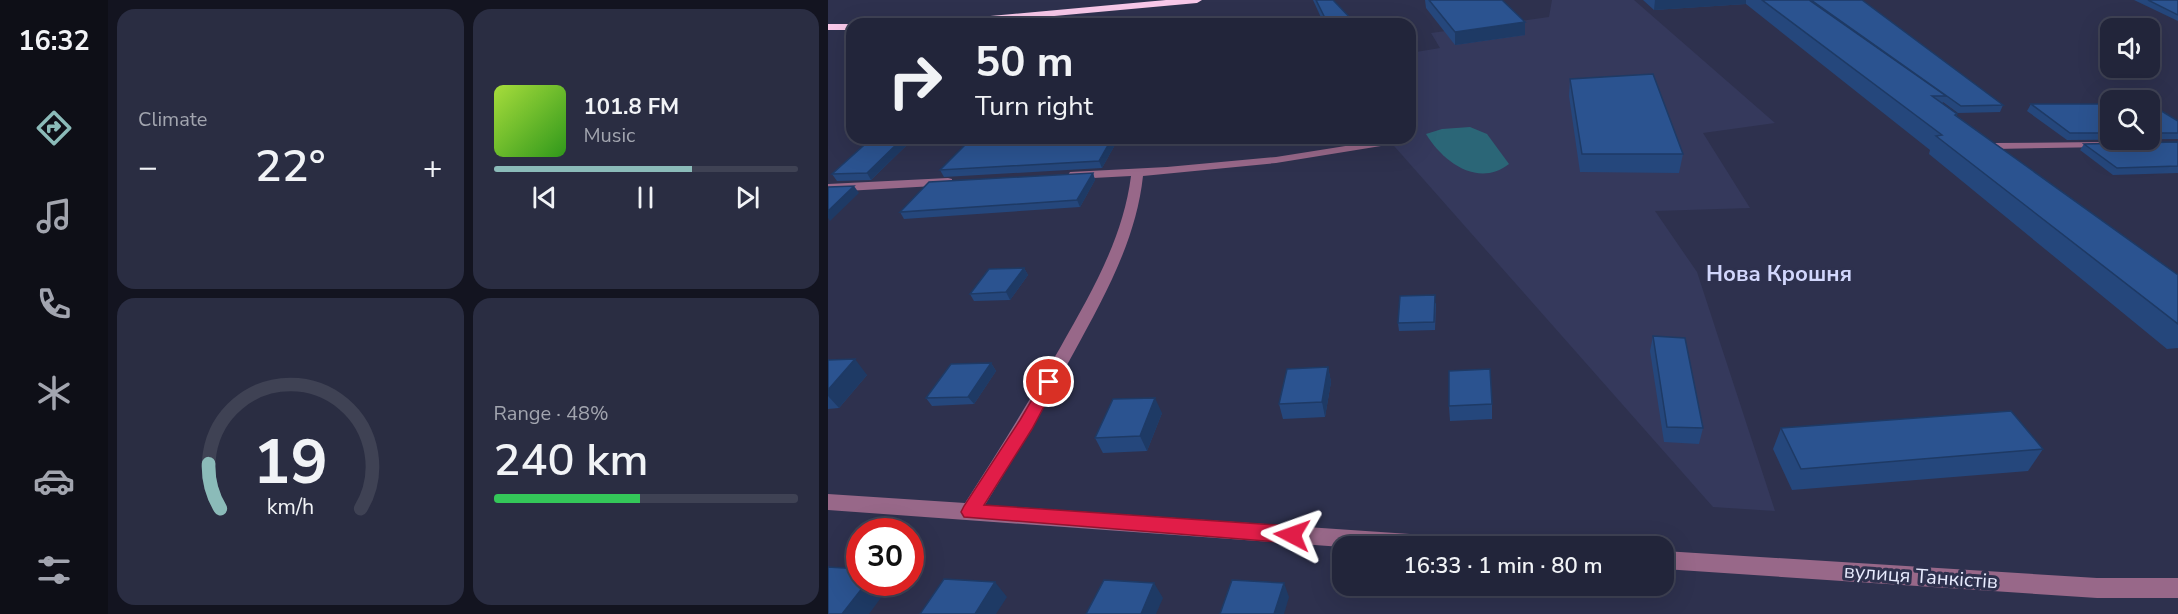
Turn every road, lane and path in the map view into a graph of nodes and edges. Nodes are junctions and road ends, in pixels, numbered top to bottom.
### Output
1 (1197, 0) edge
2 (1000, 18) edge
3 (828, 27) edge
4 (846, 27) edge
5 (1377, 144) dead end
6 (2100, 145) edge
7 (2012, 159) edge
8 (1137, 172) junction
9 (1066, 176) edge
10 (962, 182) edge
11 (828, 188) edge
12 (828, 502) edge
13 (970, 512) junction
14 (1332, 537) edge
15 (1674, 561) edge
16 (2178, 588) edge

1 - 2 highway
3 - 4 highway
5 - 8 street
6 - 7 street
8 - 9 street
8 - 13 street
10 - 11 street
12 - 13 street
13 - 14 street
15 - 16 street, вулиця Танкістів

